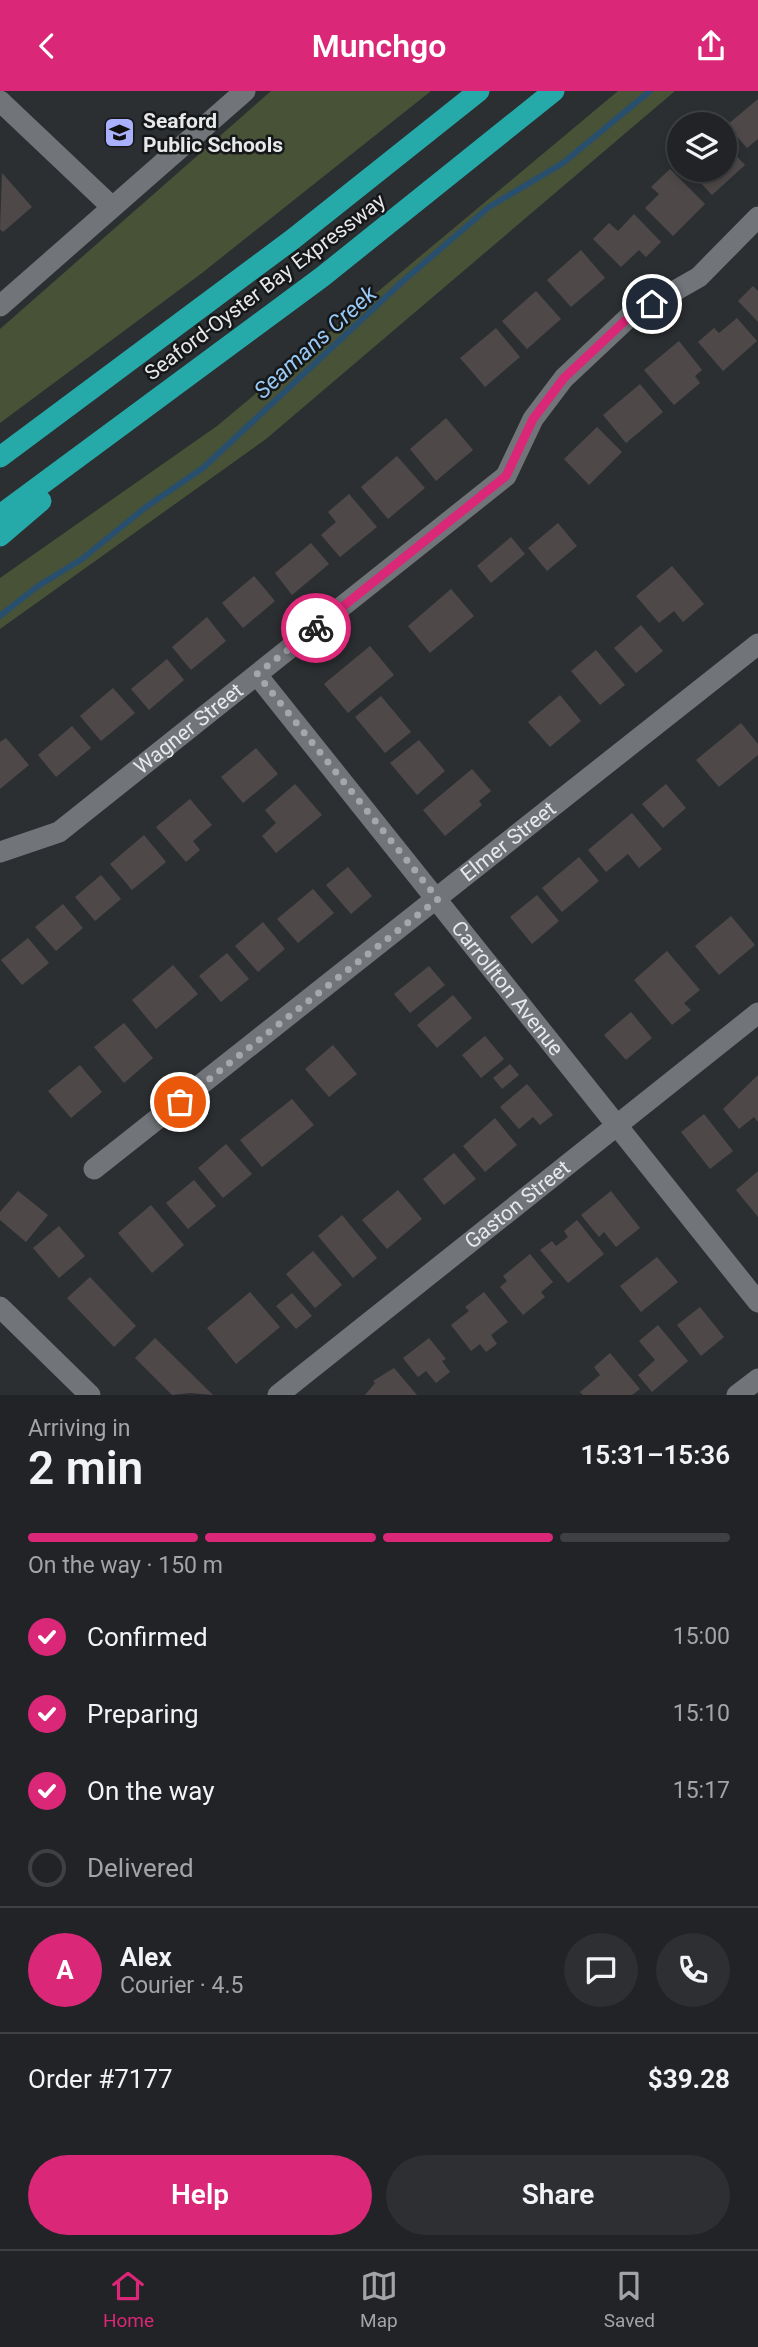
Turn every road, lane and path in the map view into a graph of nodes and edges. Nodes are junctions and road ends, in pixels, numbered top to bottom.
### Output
1 (245, 91) edge
2 (480, 91) edge
3 (554, 91) edge
4 (0, 101) edge
5 (111, 207) junction
6 (758, 217) edge
7 (0, 306) edge
8 (172, 389) junction
9 (0, 457) edge
10 (0, 515) edge
11 (0, 536) edge
12 (758, 644) edge
13 (257, 674) junction
14 (0, 852) edge
15 (438, 899) junction
16 (758, 1013) edge
17 (617, 1124) junction
18 (94, 1170) dead end
19 (758, 1302) edge
20 (0, 1307) edge
21 (758, 1378) edge
22 (90, 1395) edge
23 (278, 1395) edge
24 (737, 1395) edge

1 - 5 street
2 - 9 highway, Seaford-Oyster Bay Expressway
3 - 8 highway, Seaford-Oyster Bay Expressway
4 - 5 street
5 - 7 street
6 - 13 street, Wagner Street
8 - 10 highway, Seaford-Oyster Bay Expressway
8 - 11 highway
12 - 15 street, Elmer Street
13 - 14 street, Wagner Street
13 - 15 street, Carrollton Avenue
15 - 17 street, Carrollton Avenue
15 - 18 street, Elmer Street
16 - 17 street, Gaston Street
17 - 19 street, Carrollton Avenue
17 - 23 street, Gaston Street
20 - 22 street
21 - 24 street

